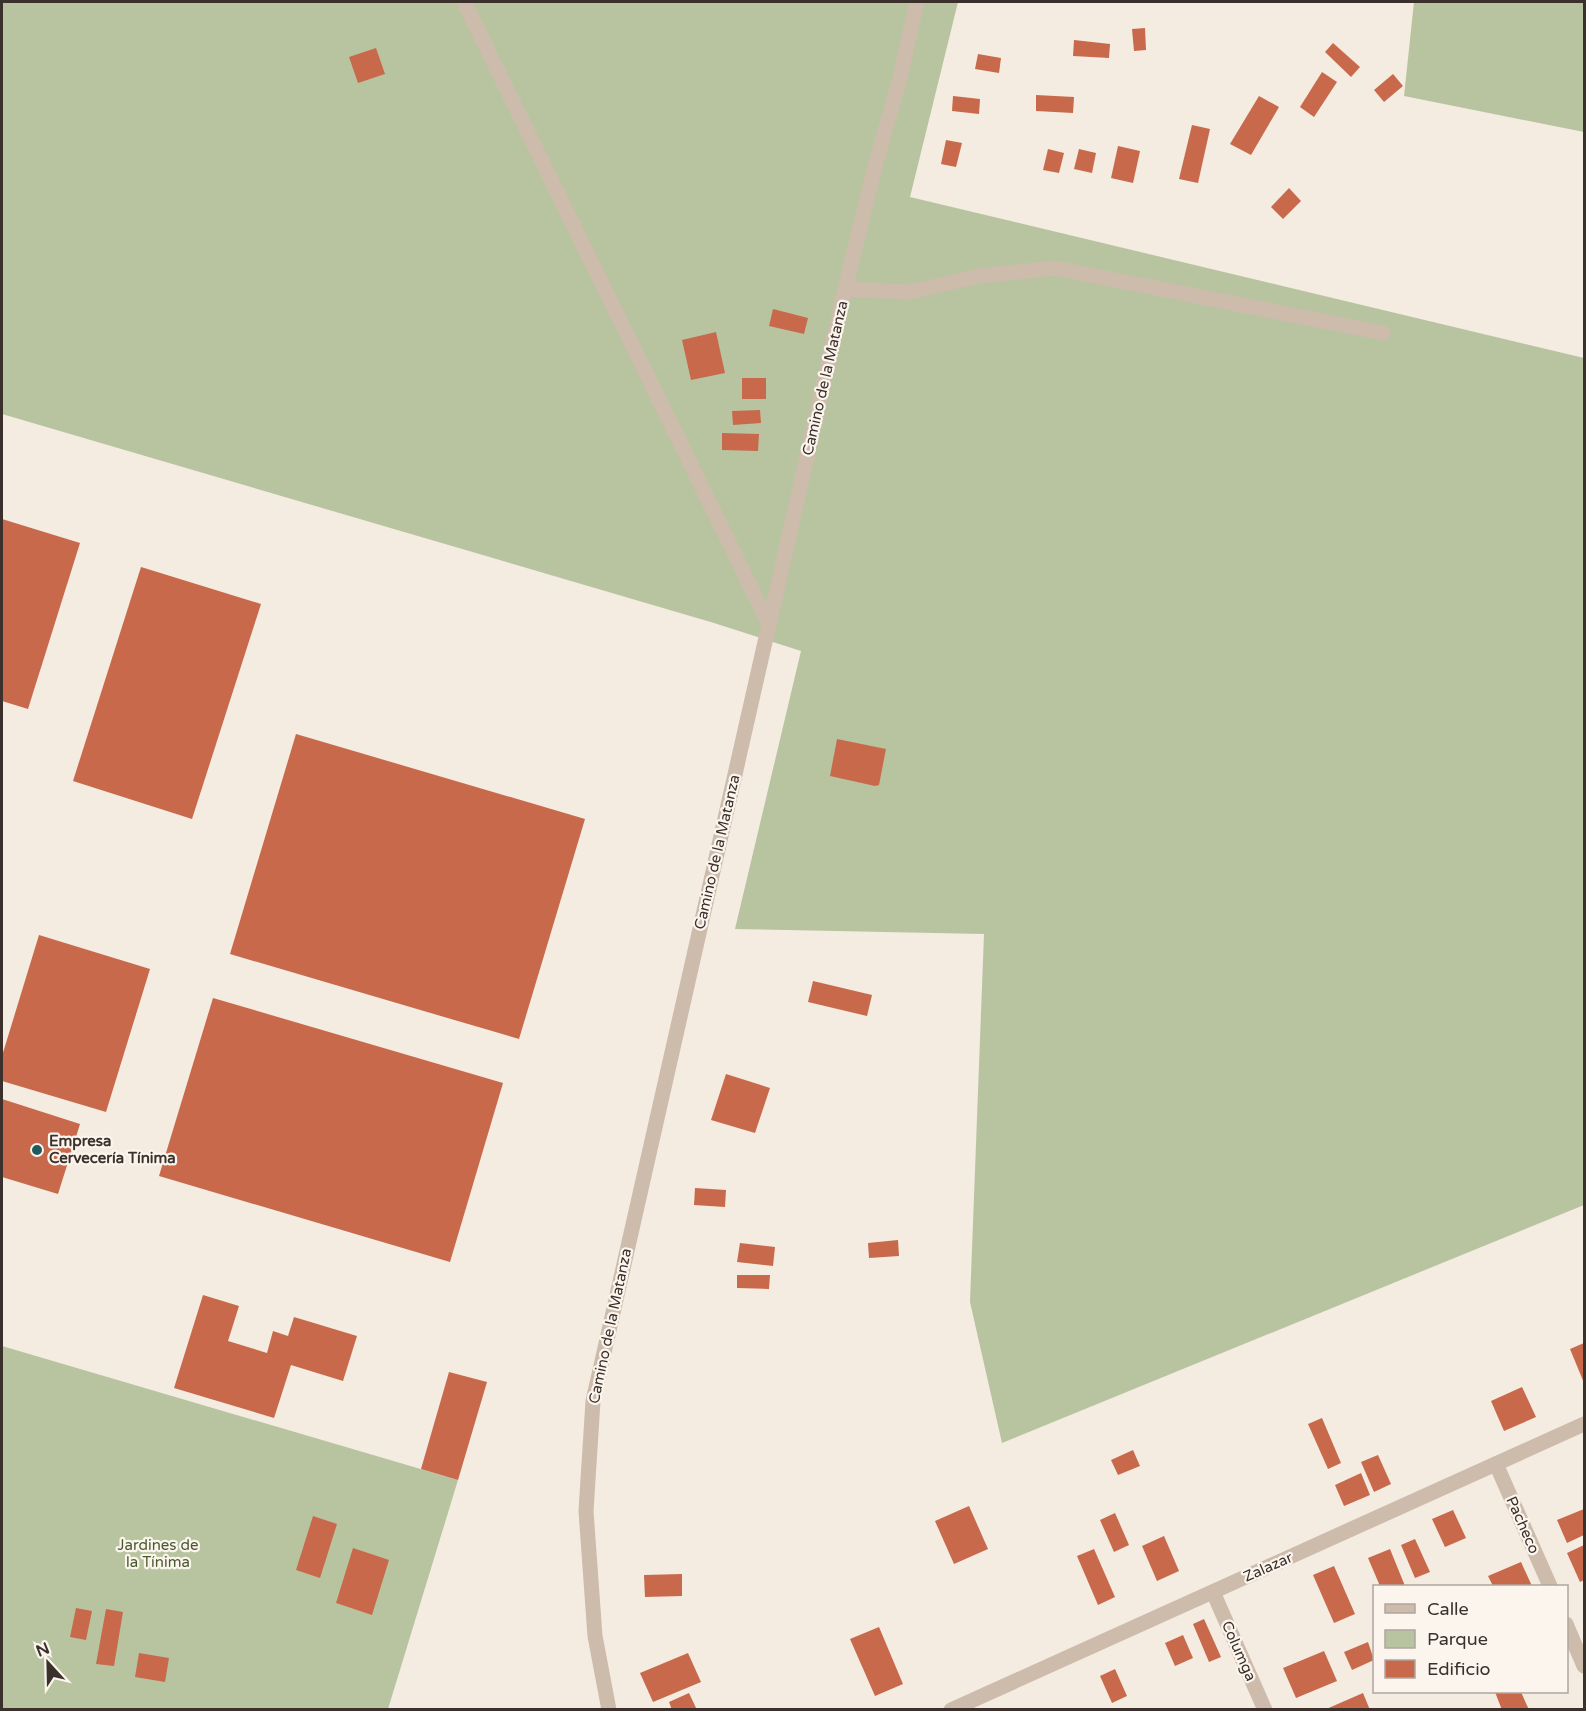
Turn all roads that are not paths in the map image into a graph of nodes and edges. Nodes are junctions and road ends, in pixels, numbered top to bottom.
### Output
1 (464, 2) edge
2 (917, 2) edge
3 (845, 289) junction
4 (1383, 333) dead end
5 (768, 622) junction
6 (1584, 1424) edge
7 (1496, 1464) junction
8 (1549, 1585) edge
9 (1213, 1592) junction
10 (1568, 1629) edge
11 (1584, 1665) edge
12 (609, 1710) edge
13 (951, 1710) edge
14 (1264, 1710) edge

1 - 5 street
2 - 3 street, Camino de la Matanza
3 - 4 street
3 - 5 street, Camino de la Matanza
5 - 12 street, Camino de la Matanza
6 - 7 street, Zalazar
7 - 8 street, Pacheco
7 - 9 street, Zalazar
9 - 13 street, Zalazar
9 - 14 street, Columga
10 - 11 street

